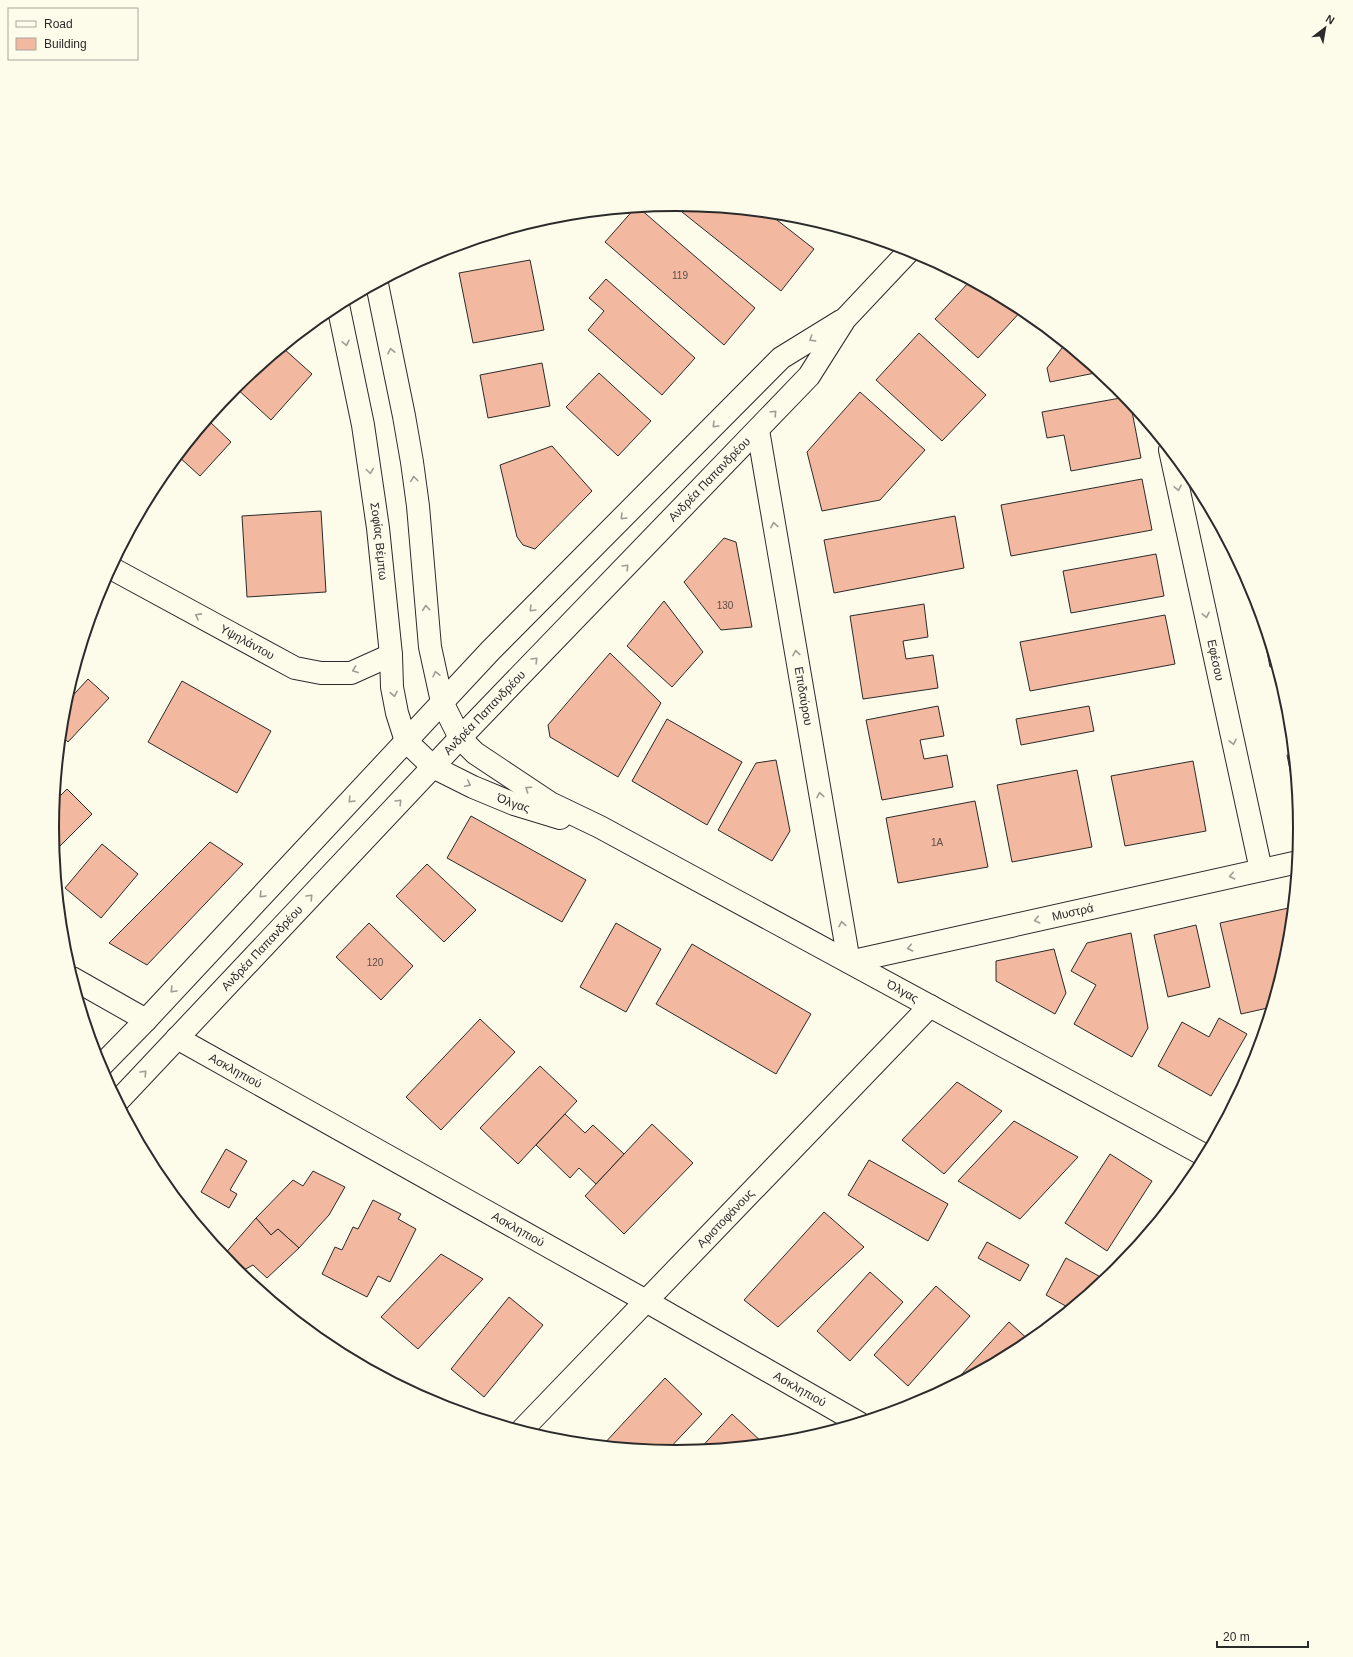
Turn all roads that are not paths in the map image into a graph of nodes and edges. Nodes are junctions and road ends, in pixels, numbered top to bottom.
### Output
1 (905, 255) edge
2 (378, 289) edge
3 (339, 311) edge
4 (845, 318) junction
5 (758, 430) junction
6 (1173, 462) edge
7 (116, 571) edge
8 (391, 655) junction
9 (442, 702) junction
10 (460, 738) junction
11 (406, 741) junction
12 (433, 767) junction
13 (600, 827) junction
14 (1293, 863) edge
15 (1261, 870) junction
16 (849, 962) junction
17 (79, 982) edge
18 (930, 1006) junction
19 (146, 1020) junction
20 (177, 1038) junction
21 (105, 1063) edge
22 (121, 1098) edge
23 (1201, 1153) edge
24 (646, 1301) junction
25 (853, 1420) edge
26 (525, 1427) edge

1 - 4 main road, Ανδρέα Παπανδρέου
9 -> 2 main road
3 -> 8 main road, Σοφίας Βέμπω
5 -> 4 main road, Ανδρέα Παπανδρέου
4 -> 9 main road, Ανδρέα Παπανδρέου
10 -> 5 main road, Ανδρέα Παπανδρέου
16 -> 5 main road, Επιδαύρου
6 -> 15 main road, Εφέσου
8 -> 7 main road, Υψηλάντου
8 -> 11 main road, Σοφίας Βέμπω
9 - 10 main road
9 - 11 main road, Ανδρέα Παπανδρέου
10 - 12 main road, Ανδρέα Παπανδρέου
13 -> 10 main road, Όλγας
11 - 12 main road, Σοφίας Βέμπω
11 -> 19 main road, Ανδρέα Παπανδρέου
12 -> 13 main road, Όλγας
20 -> 12 main road, Ανδρέα Παπανδρέου
13 - 16 main road, Όλγας
14 - 15 main road, Μυστρά
15 -> 16 main road, Μυστρά
16 - 18 main road, Όλγας
17 - 19 main road
18 - 23 main road, Όλγας
18 - 24 main road, Αριστοφάνους
19 - 21 main road, Ανδρέα Παπανδρέου
22 -> 20 main road, Ανδρέα Παπανδρέου
20 - 24 main road, Ασκληπιού
24 - 25 main road, Ασκληπιού
24 - 26 main road, Αριστοφάνους

